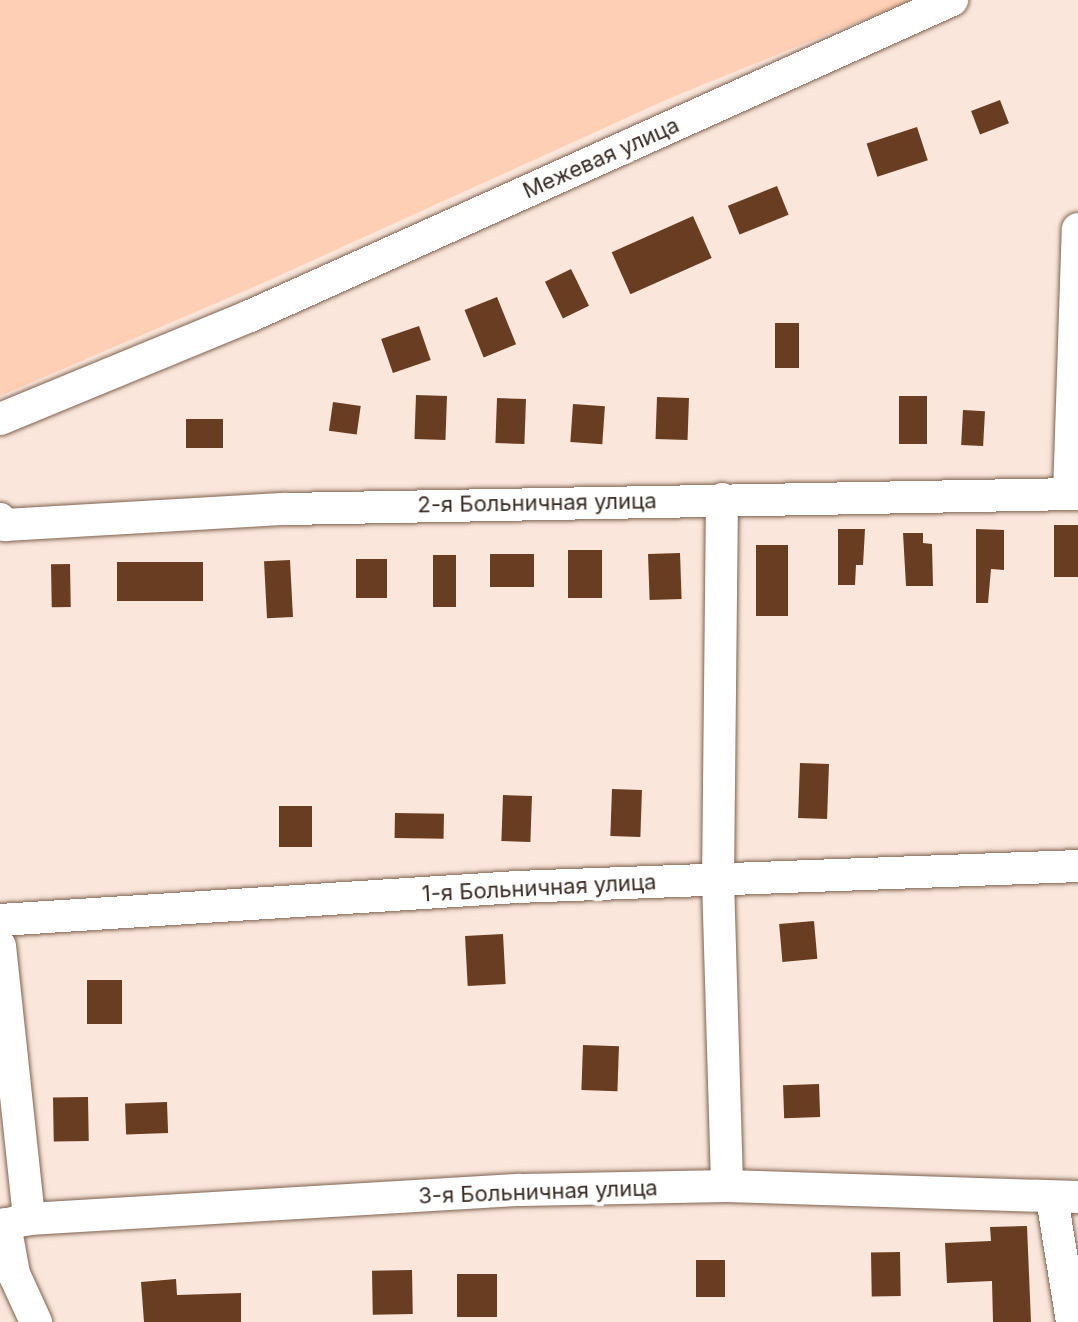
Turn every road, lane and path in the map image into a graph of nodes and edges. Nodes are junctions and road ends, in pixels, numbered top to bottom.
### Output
1 (952, 0) edge
2 (1078, 229) edge
3 (0, 419) edge
4 (1074, 494) edge
5 (722, 499) junction
6 (2, 526) edge
7 (1078, 866) edge
8 (718, 880) junction
9 (0, 920) edge
10 (0, 946) edge
11 (727, 1186) junction
12 (1065, 1197) edge
13 (11, 1223) edge
14 (36, 1322) edge
15 (1072, 1322) edge

1 - 3 street, Межевая улица
2 - 4 street
4 - 5 street, 2-я Больничная улица
5 - 6 street, 2-я Больничная улица
5 - 8 street
7 - 8 street, 1-я Больничная улица
8 - 9 street, 1-я Больничная улица
8 - 11 street
10 - 13 street
11 - 12 street, 3-я Больничная улица
11 - 13 street, 3-я Больничная улица
12 - 15 street
13 - 14 street

